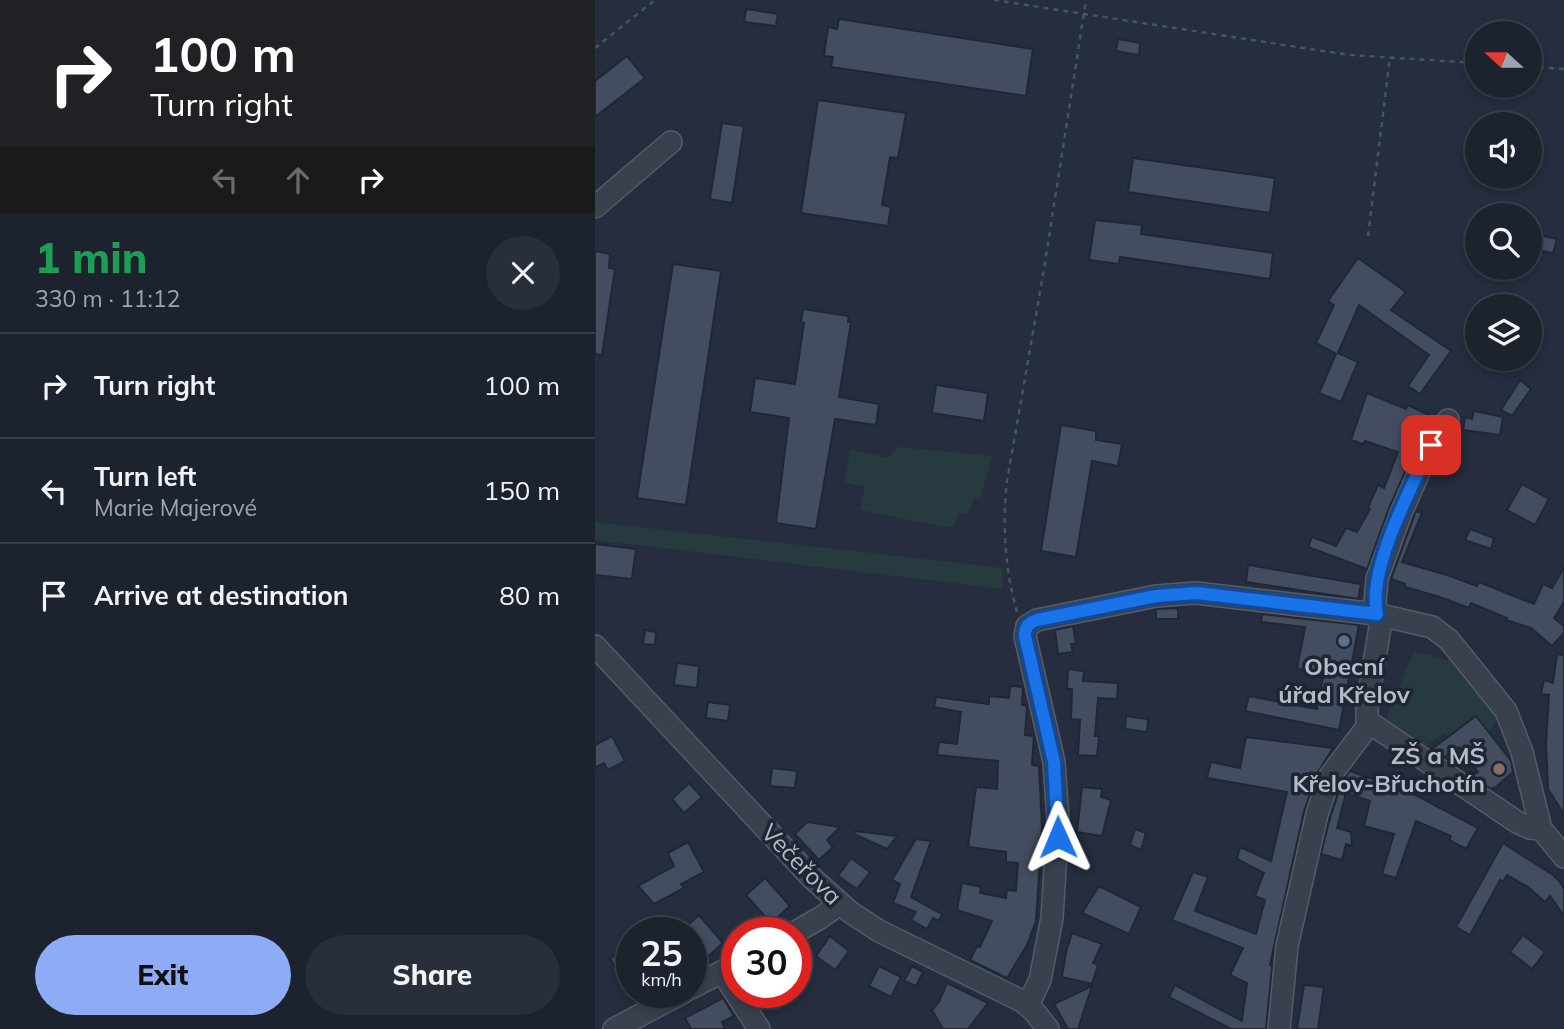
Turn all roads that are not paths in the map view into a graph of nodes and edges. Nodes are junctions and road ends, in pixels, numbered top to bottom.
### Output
1 (671, 142) dead end
2 (595, 207) edge
3 (1448, 419) dead end
4 (1377, 614) junction
5 (595, 646) edge
6 (1370, 723) junction
7 (1541, 829) junction
8 (1564, 857) edge
9 (840, 904) junction
10 (812, 923) edge
11 (1028, 1005) junction
12 (654, 1008) edge
13 (749, 1008) edge
14 (614, 1029) edge
15 (759, 1029) edge
16 (1048, 1029) edge
17 (1279, 1029) edge

1 - 2 street
3 - 4 street
4 - 6 street
4 - 7 street
4 - 11 street
5 - 9 street, Večeřova
6 - 7 street
6 - 17 street
7 - 8 street
9 - 10 street
9 - 11 street, Večeřova
11 - 16 street, Večeřova
12 - 14 street
13 - 15 street

